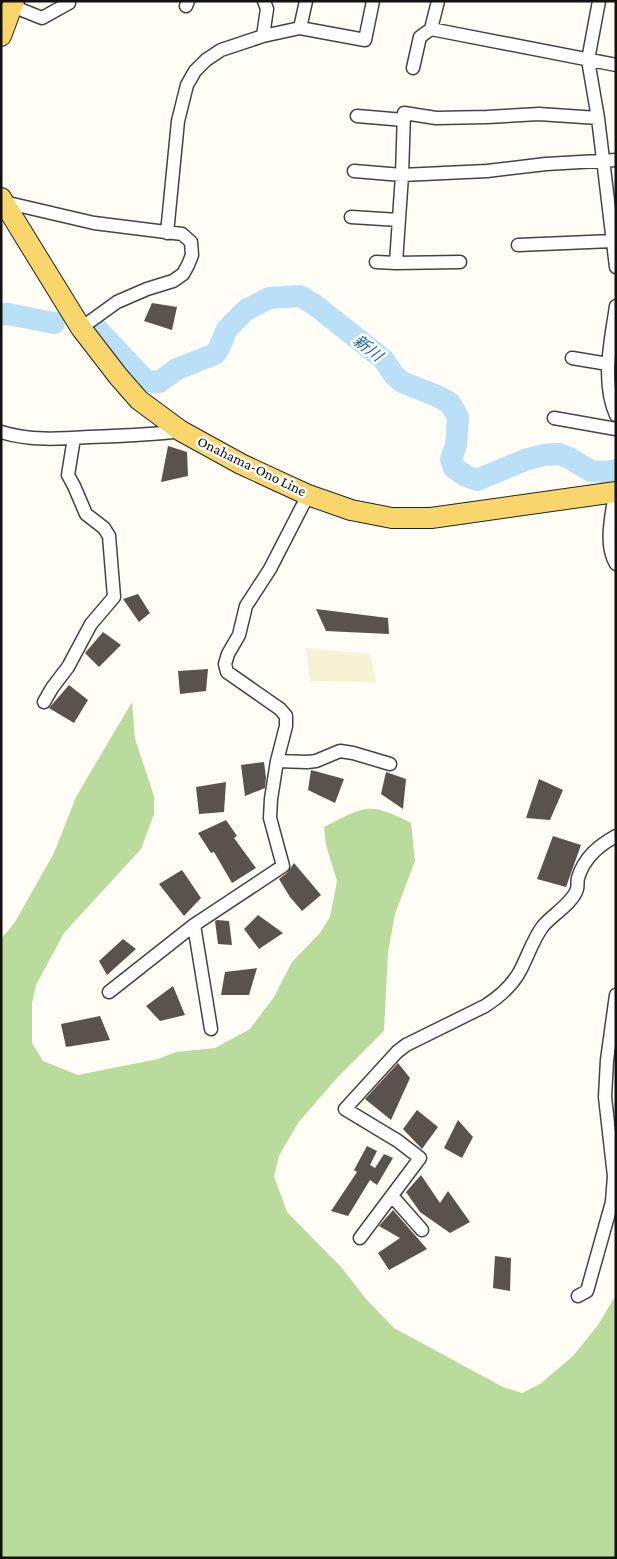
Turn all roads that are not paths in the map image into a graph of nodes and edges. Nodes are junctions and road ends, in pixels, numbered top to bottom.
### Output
1 (264, 1) edge
2 (306, 1) edge
3 (373, 1) edge
4 (438, 1) edge
5 (599, 1) edge
6 (69, 3) dead end
7 (13, 4) edge
8 (300, 28) junction
9 (431, 29) junction
10 (1, 36) edge
11 (263, 36) junction
12 (588, 60) junction
13 (616, 65) edge
14 (413, 68) dead end
15 (357, 116) dead end
16 (598, 118) junction
17 (404, 120) junction
18 (609, 161) edge
19 (354, 171) dead end
20 (402, 175) junction
21 (3, 200) edge
22 (351, 217) dead end
23 (399, 220) junction
24 (167, 233) junction
25 (614, 244) edge
26 (518, 245) dead end
27 (376, 262) dead end
28 (460, 262) dead end
29 (396, 263) junction
30 (616, 267) edge
31 (616, 306) edge
32 (81, 328) junction
33 (572, 358) dead end
34 (608, 364) junction
35 (616, 415) edge
36 (554, 418) dead end
37 (616, 429) edge
38 (181, 431) junction
39 (1, 432) edge
40 (74, 438) junction
41 (615, 492) edge
42 (308, 495) junction
43 (616, 564) edge
44 (44, 702) dead end
45 (277, 761) junction
46 (390, 764) dead end
47 (616, 836) edge
48 (194, 925) junction
49 (110, 992) dead end
50 (616, 995) edge
51 (211, 1029) dead end
52 (392, 1196) junction
53 (422, 1230) dead end
54 (360, 1238) dead end
55 (578, 1296) dead end

1 - 11 street
2 - 8 street
3 - 8 street
4 - 9 street
5 - 12 street
6 - 7 street
7 - 10 main road
8 - 11 street
9 - 12 street
9 - 14 street
11 - 24 street
12 - 13 street
12 - 16 street
15 - 17 street
16 - 17 street
16 - 18 street
17 - 20 street
18 - 20 street
18 - 25 street
19 - 20 street
20 - 23 street
21 - 24 street
21 - 32 main road, Onahama-Ono Line
22 - 23 street
23 - 29 street
24 - 32 street
25 - 26 street
25 - 30 street
27 - 29 street
28 - 29 street
31 - 34 street
32 - 38 main road, Onahama-Ono Line
33 - 34 street
34 - 35 street
36 - 37 street
38 - 40 street
38 - 42 main road, Onahama-Ono Line
39 - 40 street
40 - 44 street
41 - 42 main road, Onahama-Ono Line
41 - 43 street
42 - 45 street
45 - 46 street
45 - 48 street
47 - 52 street
48 - 49 street
48 - 51 street
50 - 55 street
52 - 53 street
52 - 54 street

